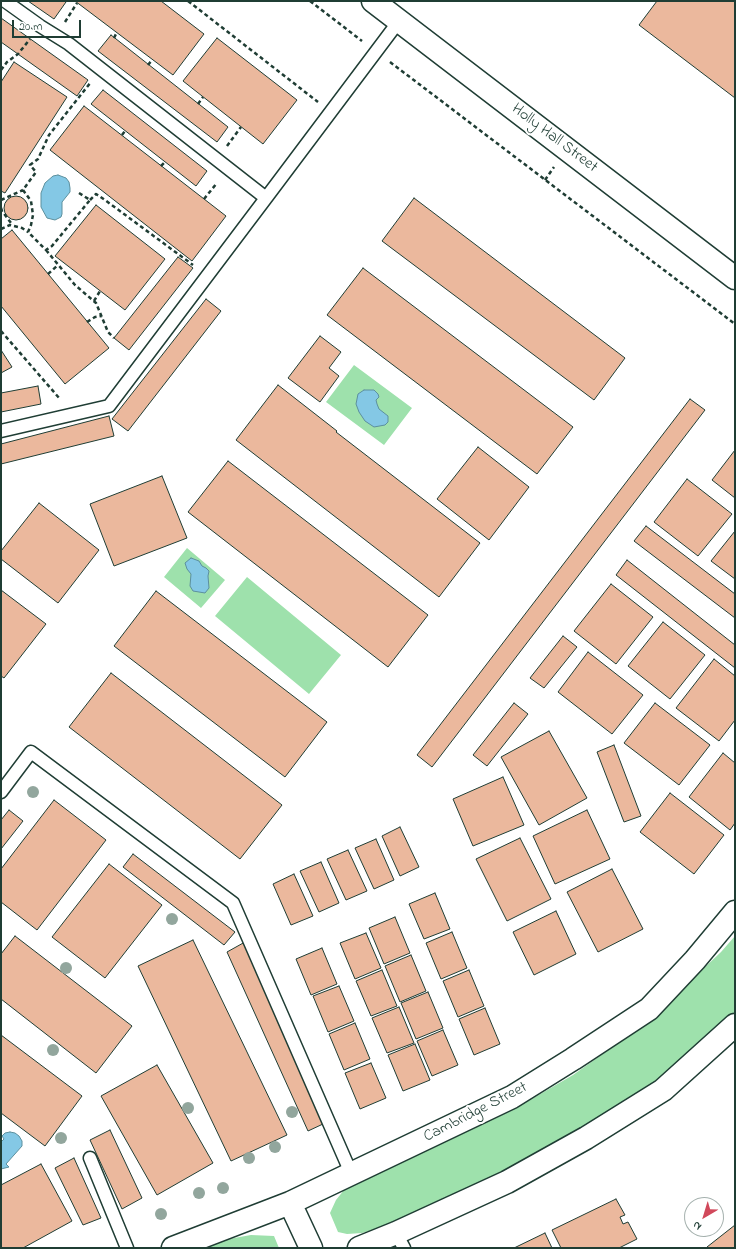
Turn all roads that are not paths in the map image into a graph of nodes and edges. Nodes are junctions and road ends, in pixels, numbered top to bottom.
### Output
1 (5, 1) edge
2 (373, 1) edge
3 (399, 21) junction
4 (266, 198) junction
5 (735, 278) edge
6 (1, 431) edge
7 (1, 792) edge
8 (735, 912) edge
9 (735, 1025) edge
10 (90, 1158) dead end
11 (351, 1173) junction
12 (290, 1203) junction
13 (400, 1240) edge
14 (127, 1248) edge
15 (173, 1248) edge
16 (311, 1248) edge
17 (359, 1248) edge

1 - 4 lane
2 - 3 street, Holly Hall Street
3 - 4 lane
3 - 5 street, Holly Hall Street
4 - 6 lane
7 - 11 lane
8 - 11 street, Cambridge Street
9 - 13 street
10 - 14 lane
11 - 12 street, Cambridge Street
12 - 15 street, Cambridge Street
12 - 16 street
13 - 17 street

